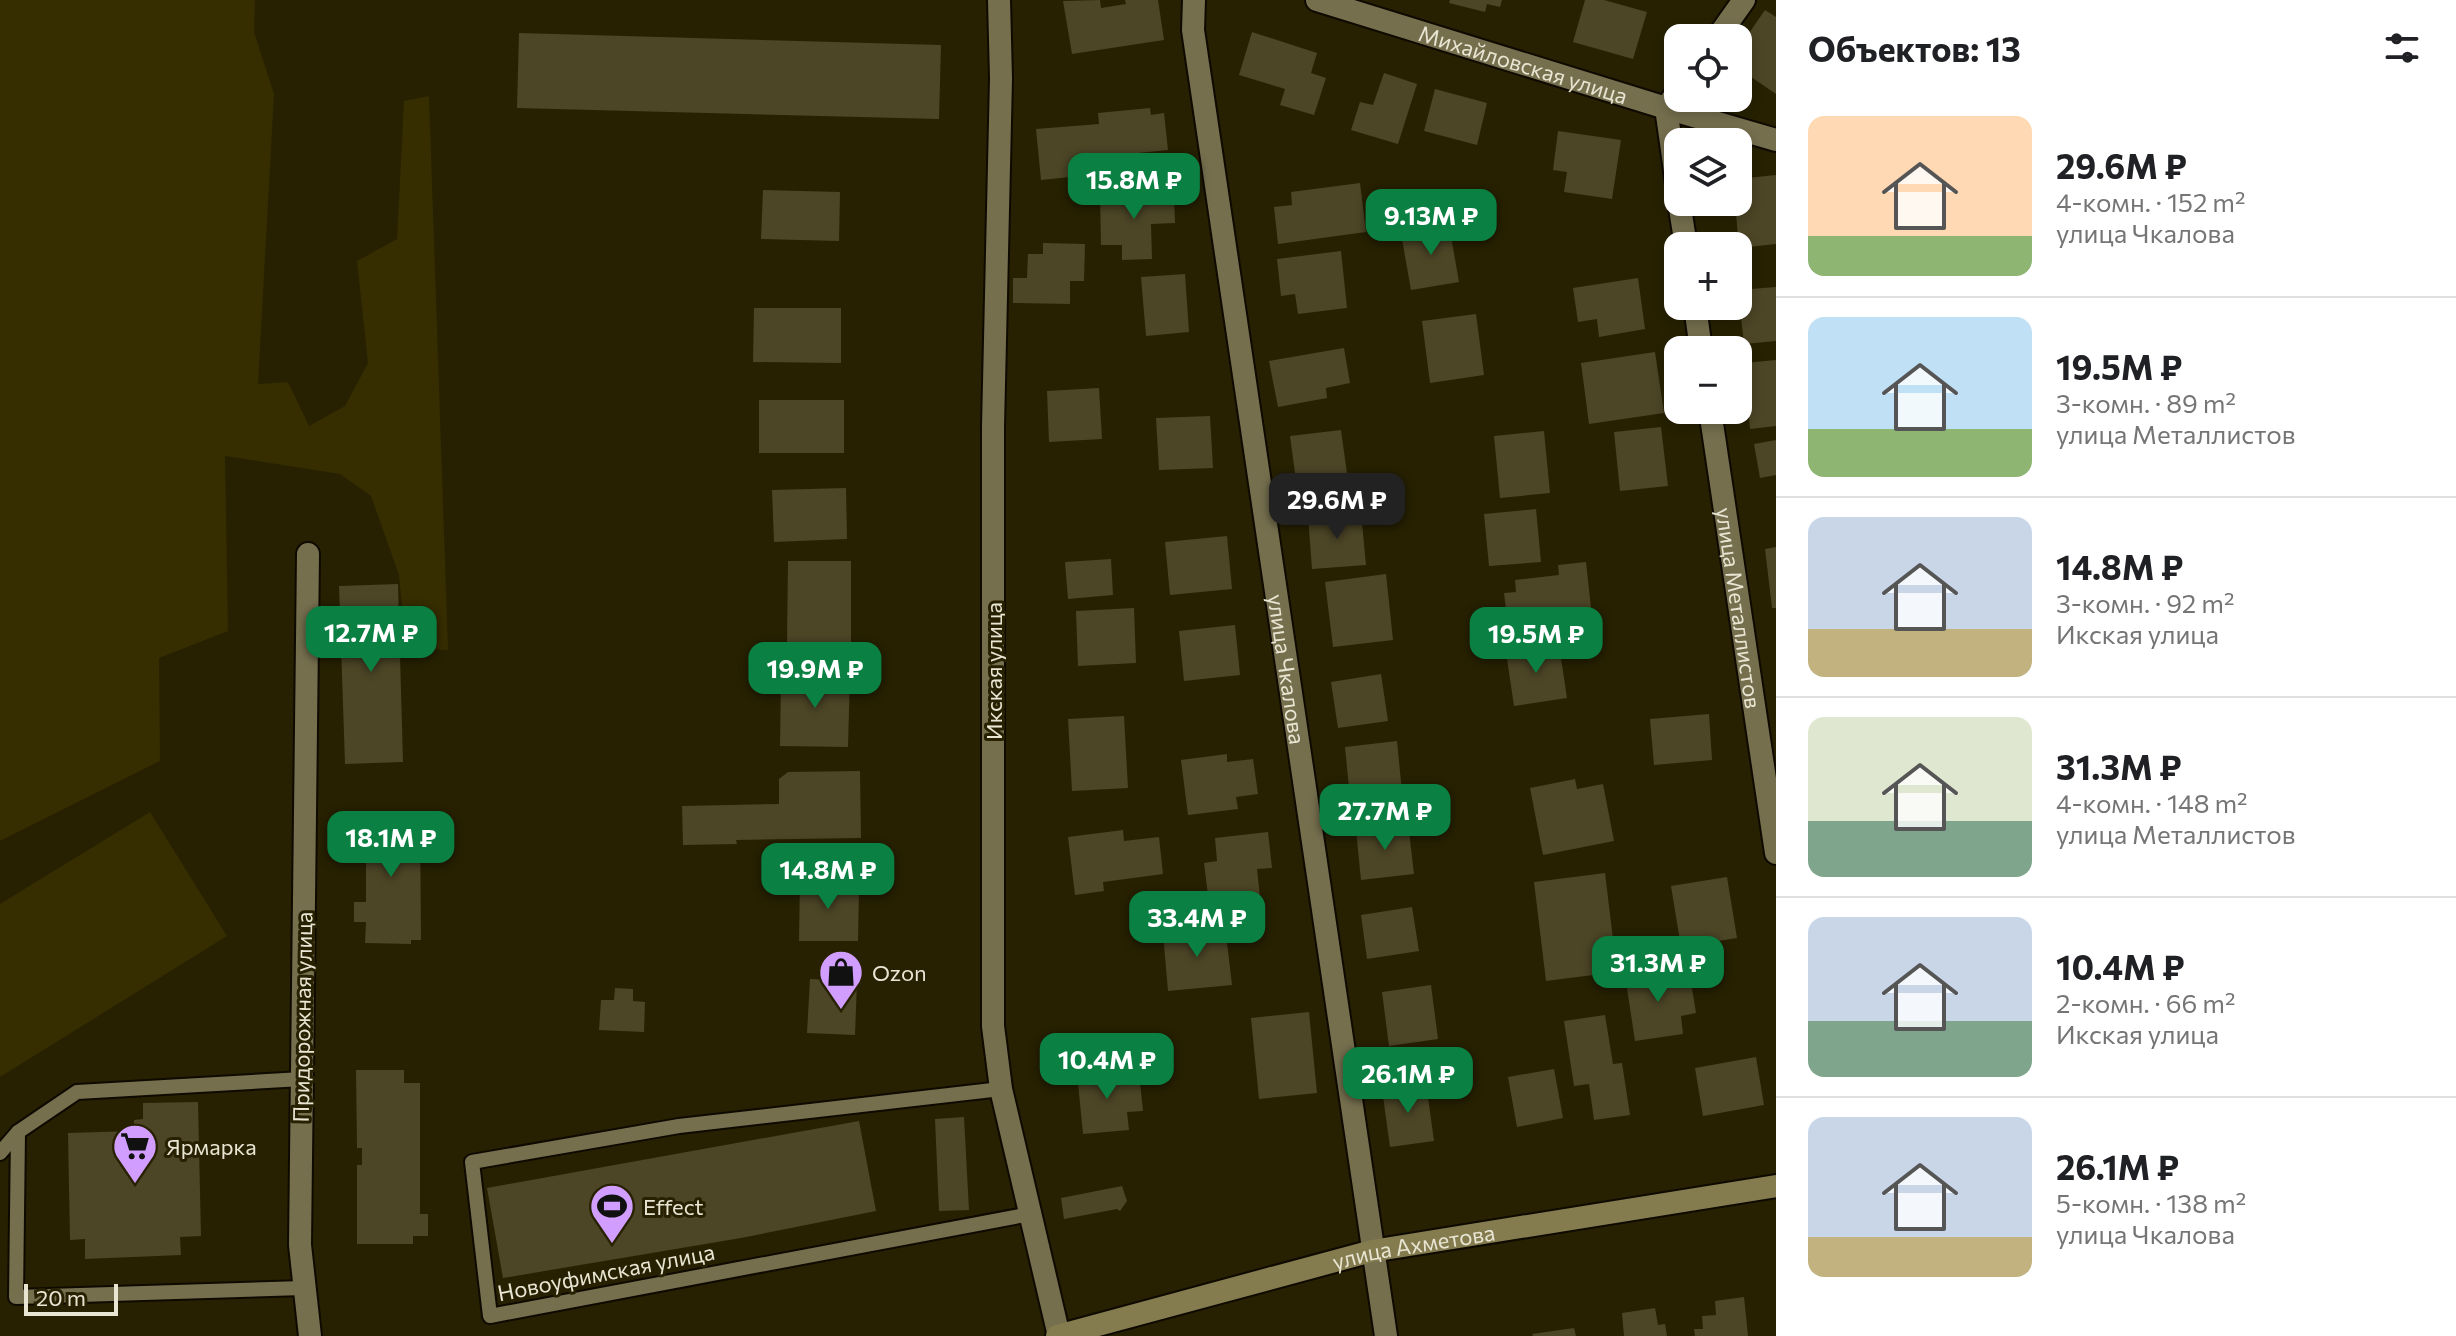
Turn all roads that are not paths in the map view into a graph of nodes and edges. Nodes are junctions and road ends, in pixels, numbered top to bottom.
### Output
1 (999, 0) edge
2 (1194, 0) edge
3 (1317, 0) edge
4 (1744, 0) edge
5 (1727, 24) edge
6 (1664, 98) edge
7 (1703, 112) edge
8 (1776, 140) edge
9 (1712, 424) edge
10 (308, 554) dead end
11 (1776, 853) edge
12 (302, 1079) junction
13 (1001, 1089) junction
14 (18, 1132) junction
15 (0, 1153) edge
16 (1776, 1186) edge
17 (1030, 1214) junction
18 (1372, 1251) junction
19 (304, 1288) junction
20 (310, 1336) edge
21 (1058, 1336) edge
22 (1386, 1336) edge

1 - 13 street, Икская улица
2 - 18 street, улица Чкалова
3 - 6 street, Михайловская улица
4 - 5 street
7 - 8 street, Михайловская улица
9 - 11 street, улица Металлистов
10 - 12 street, Придорожная улица
12 - 14 lane
12 - 19 street, Придорожная улица
13 - 17 street, Икская улица
13 - 17 lane, Новоуфимская улица
14 - 15 lane
14 - 19 lane
16 - 18 main road, улица Ахметова
17 - 21 street, Икская улица
18 - 21 main road, улица Ахметова
18 - 22 street, улица Чкалова
19 - 20 street, Придорожная улица

